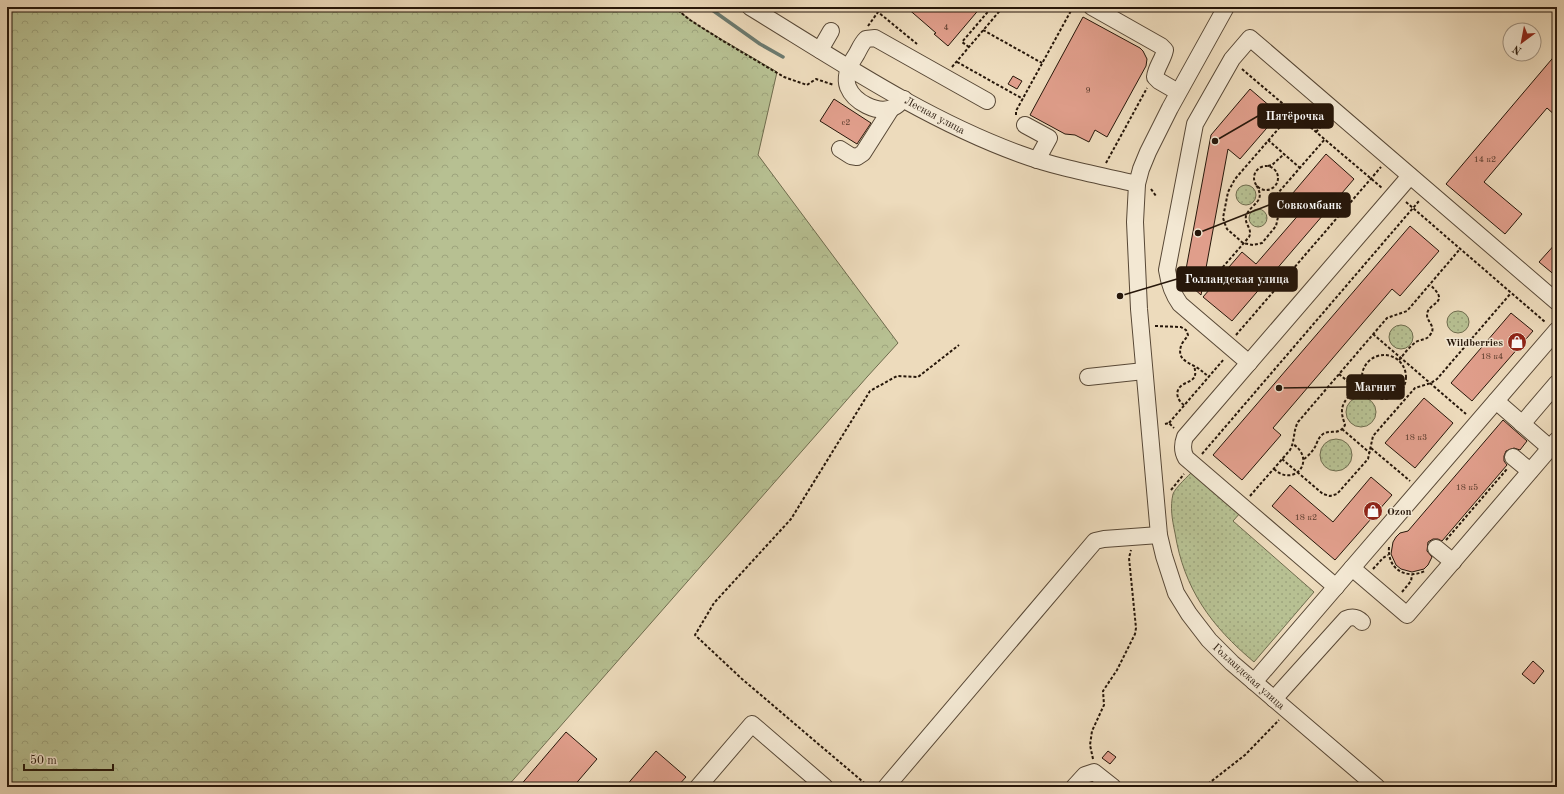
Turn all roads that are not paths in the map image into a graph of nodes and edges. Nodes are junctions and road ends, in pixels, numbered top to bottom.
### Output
1 (750, 7) edge
2 (1092, 7) edge
3 (1226, 7) edge
4 (831, 31) dead end
5 (820, 50) junction
6 (849, 68) junction
7 (1178, 92) junction
8 (904, 99) junction
9 (987, 101) dead end
10 (891, 109) junction
11 (1025, 125) road end
12 (840, 149) dead end
13 (1037, 160) junction
14 (1410, 176) junction
15 (1137, 184) junction
16 (1557, 302) edge
17 (1552, 327) edge
18 (1249, 363) junction
19 (1144, 371) junction
20 (1088, 377) dead end
21 (1557, 383) edge
22 (1496, 401) junction
23 (1522, 424) junction
24 (1554, 444) edge
25 (1515, 458) road end
26 (1530, 472) junction
27 (1159, 535) junction
28 (1352, 568) junction
29 (1336, 587) junction
30 (1362, 622) dead end
31 (1254, 682) junction
32 (1274, 699) junction
33 (698, 787) edge
34 (825, 787) edge
35 (886, 787) edge
36 (1074, 787) edge
37 (1113, 787) edge
38 (1377, 787) edge

1 - 5 street, Лесная улица
2 - 7 street
3 - 7 street, Голландская улица
4 - 5 street
5 - 6 street, Лесная улица
6 - 8 street, Лесная улица
6 - 9 street
6 - 10 street
7 - 15 street, Голландская улица
8 - 10 street
8 - 13 street, Лесная улица
10 - 12 street
11 - 13 street
13 - 15 street, Лесная улица
14 - 16 street
14 - 18 street
14 - 18 street
15 - 19 street, Голландская улица
17 - 22 street
18 - 29 street
19 - 20 street
19 - 27 street, Голландская улица
21 - 23 street
22 - 23 street
22 - 28 street
23 - 24 street
24 - 26 street
25 - 26 street
26 - 28 street
27 - 31 street, Голландская улица
27 - 35 street
28 - 29 street
29 - 31 street
30 - 32 street
31 - 32 street, Голландская улица
32 - 38 street, Голландская улица
33 - 34 street
36 - 37 street

